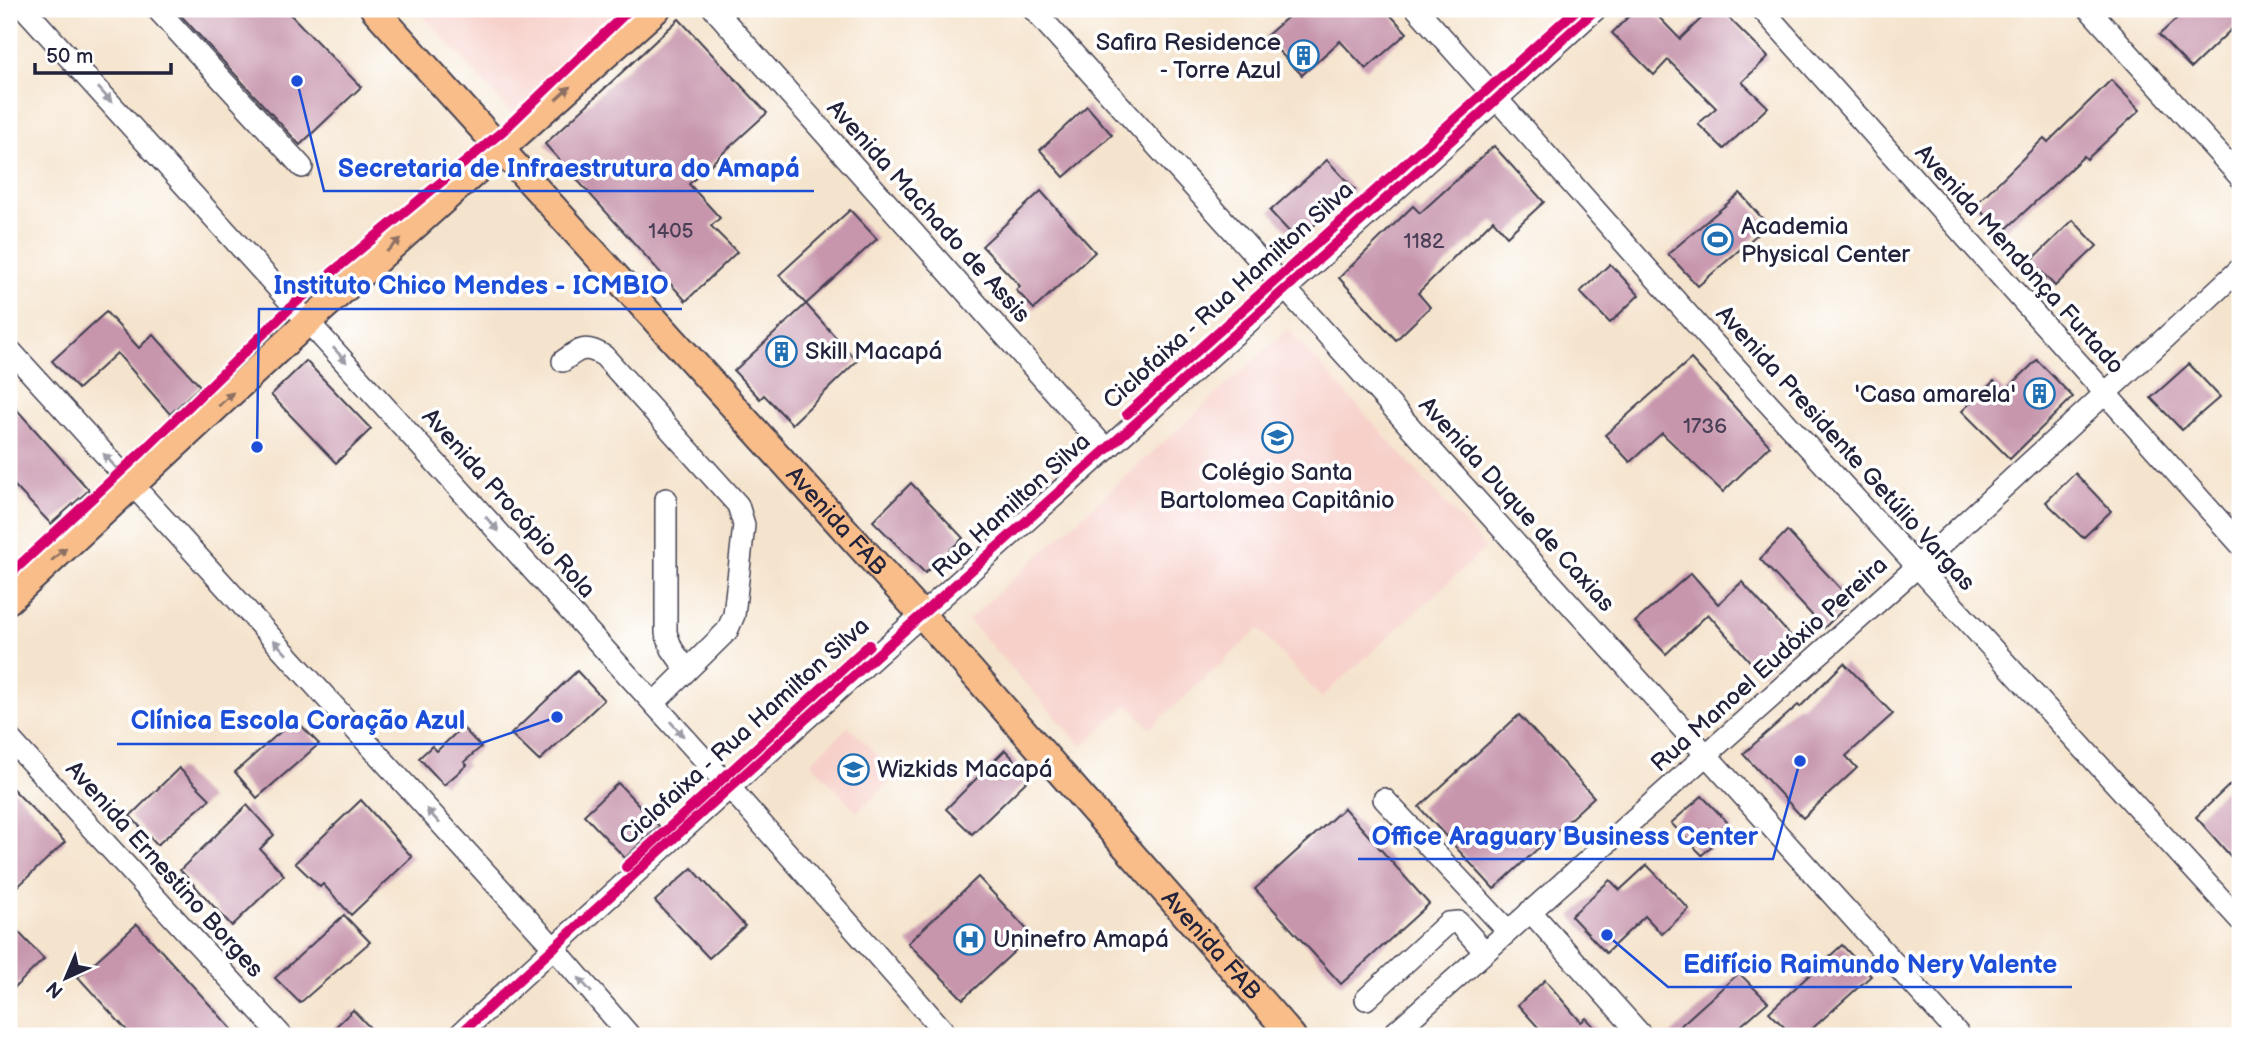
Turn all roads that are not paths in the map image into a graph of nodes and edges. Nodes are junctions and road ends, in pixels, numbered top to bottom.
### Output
1 (26, 9) edge
2 (157, 9) edge
3 (374, 9) edge
4 (657, 9) edge
5 (714, 9) edge
6 (1033, 9) edge
7 (1417, 9) edge
8 (1596, 9) edge
9 (1762, 9) edge
10 (2088, 9) edge
11 (1497, 99) junction
12 (500, 150) junction
13 (302, 167) dead end
14 (2240, 177) edge
15 (2240, 269) edge
16 (1288, 288) junction
17 (309, 321) junction
18 (9, 349) edge
19 (564, 361) dead end
20 (2105, 393) junction
21 (1105, 449) junction
22 (132, 486) junction
23 (666, 499) dead end
24 (2240, 544) edge
25 (1918, 566) junction
26 (9, 600) edge
27 (921, 614) junction
28 (686, 669) junction
29 (654, 703) junction
30 (9, 738) edge
31 (1707, 755) junction
32 (731, 789) junction
33 (1384, 799) dead end
34 (1530, 911) junction
35 (2240, 920) edge
36 (1508, 931) junction
37 (554, 948) junction
38 (1485, 952) junction
39 (1366, 999) dead end
40 (282, 1036) edge
41 (458, 1036) edge
42 (630, 1036) edge
43 (948, 1036) edge
44 (1292, 1036) edge
45 (1391, 1036) edge
46 (1642, 1036) edge
47 (1960, 1036) edge

1 -> 17 street, Avenida Procópio Rola
2 - 13 street
3 - 12 main road, Avenida FAB
12 -> 4 main road
5 - 21 street, Avenida Machado de Assis
6 - 16 street, Avenida Duque de Caxias
7 - 11 street, Avenida Presidente Getúlio Vargas
8 - 11 street, Rua Hamilton Silva
9 - 20 street, Avenida Mendonça Furtado
10 - 14 street
11 - 16 street, Rua Hamilton Silva
11 - 25 street, Avenida Presidente Getúlio Vargas
17 -> 12 main road
12 - 27 main road, Avenida FAB
15 - 20 street, Rua Manoel Eudóxio Pereira
16 - 21 street, Rua Hamilton Silva
16 - 31 street, Avenida Duque de Caxias
22 -> 17 main road
17 -> 29 street, Avenida Procópio Rola
22 -> 18 street
19 - 28 street
20 - 24 street, Avenida Mendonça Furtado
20 - 25 street, Rua Manoel Eudóxio Pereira
21 - 27 street, Rua Hamilton Silva
26 -> 22 main road
37 -> 22 street
23 - 28 street
25 - 31 street, Rua Manoel Eudóxio Pereira
25 - 35 street, Avenida Presidente Getúlio Vargas
27 - 32 street, Rua Hamilton Silva
27 - 44 main road, Avenida FAB
28 - 29 street
29 -> 32 street, Avenida Procópio Rola
30 - 40 street, Avenida Ernestino Borges
31 - 34 street, Rua Manoel Eudóxio Pereira
31 - 47 street, Avenida Duque de Caxias
32 - 37 street, Rua Hamilton Silva
32 - 43 street, Avenida Procópio Rola
33 - 36 street
34 - 36 street, Rua Manoel Eudóxio Pereira
34 - 46 street
36 - 38 street, Rua Manoel Eudóxio Pereira
37 - 41 street, Rua Hamilton Silva
42 -> 37 street
38 - 39 street
38 - 45 street, Rua Manoel Eudóxio Pereira

